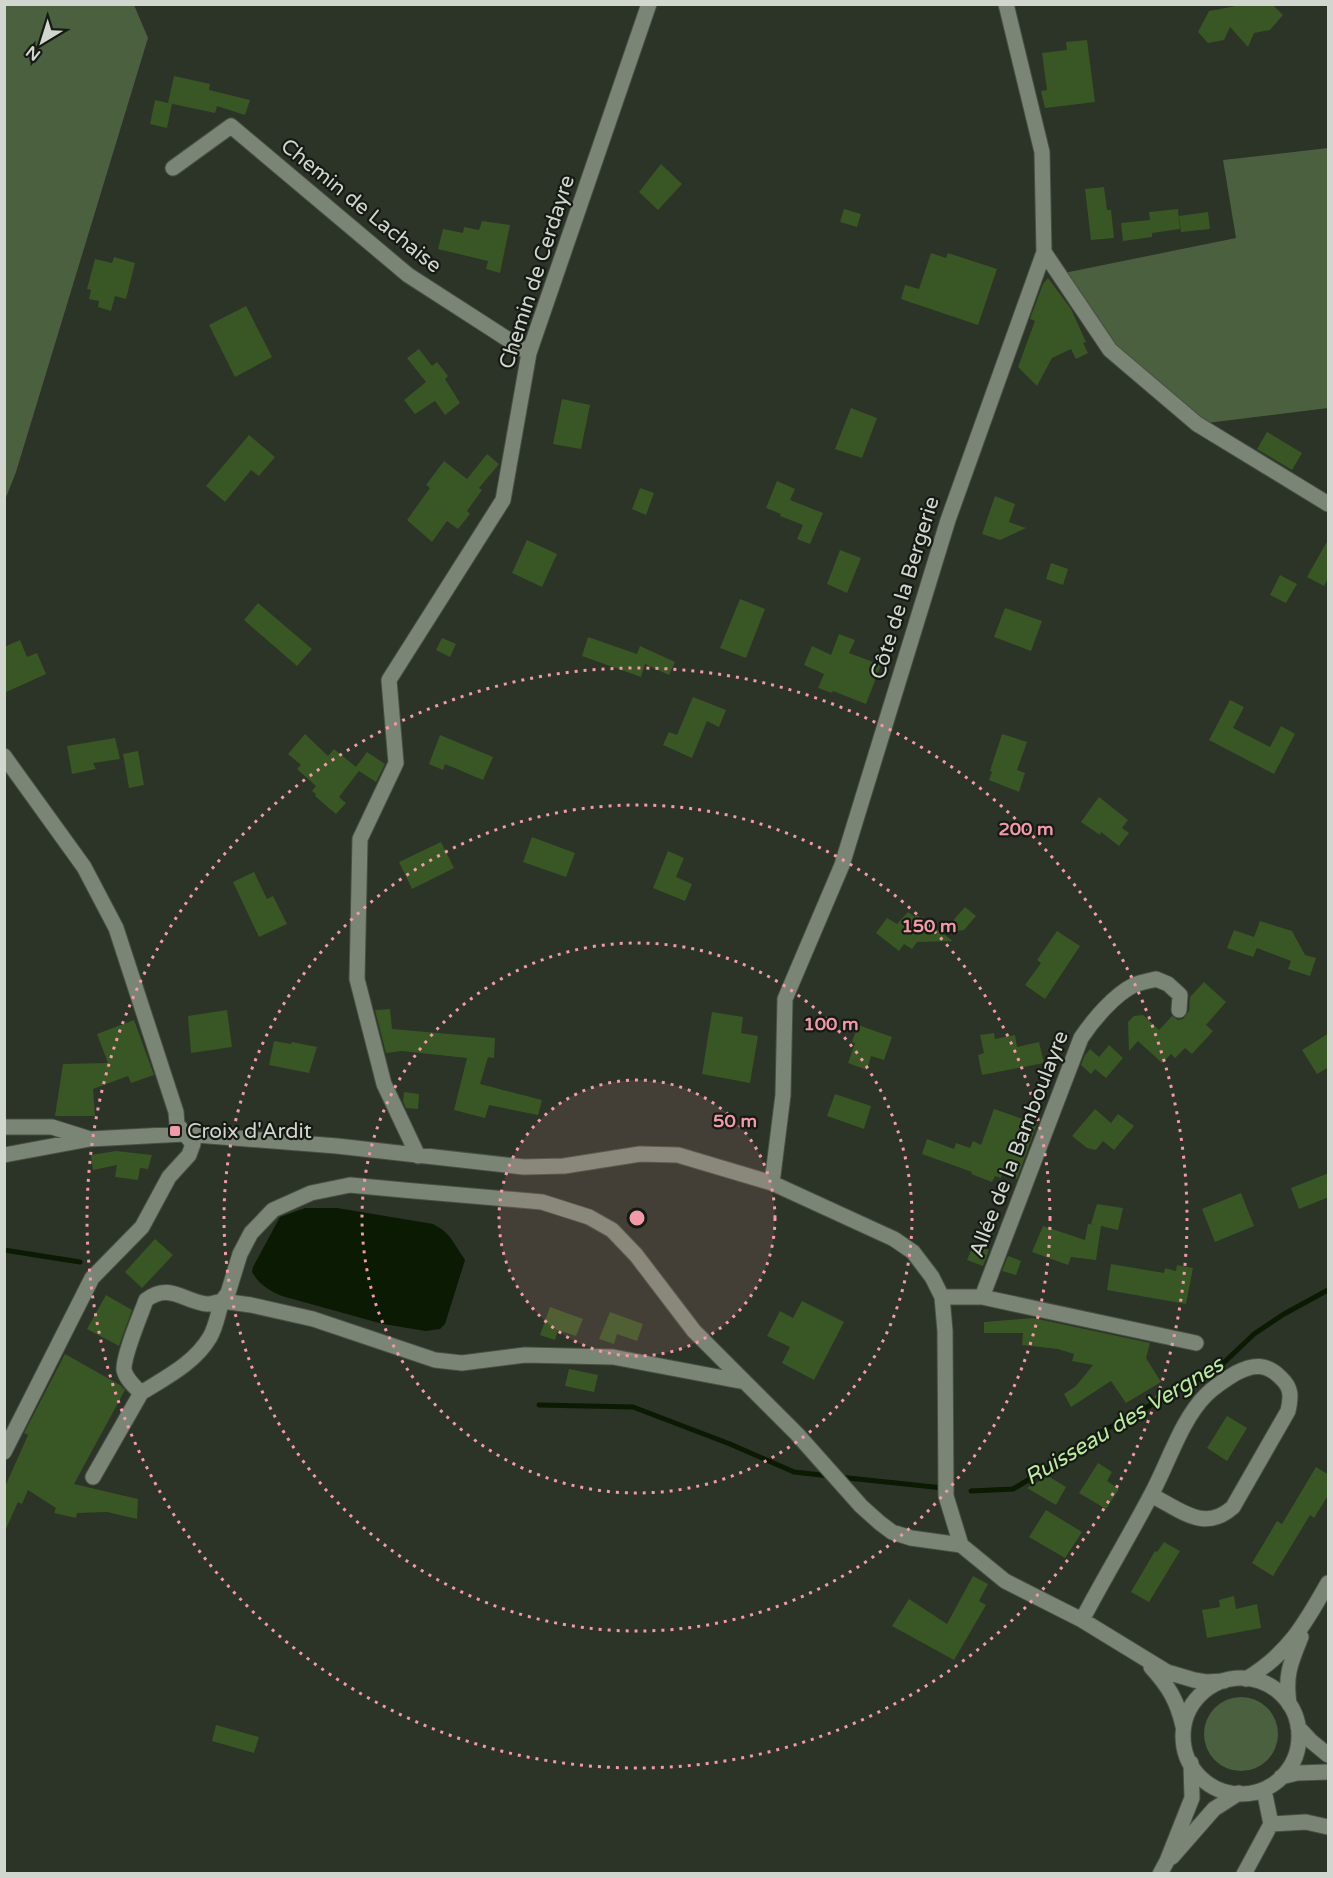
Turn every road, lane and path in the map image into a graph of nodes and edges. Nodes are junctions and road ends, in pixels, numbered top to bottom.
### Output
1 (649, 4) edge
2 (1006, 4) edge
3 (173, 168) dead end
4 (1044, 252) junction
5 (529, 353) junction
6 (1329, 504) edge
7 (4, 756) edge
8 (1179, 1010) dead end
9 (4, 1127) edge
10 (184, 1134) junction
11 (90, 1139) junction
12 (4, 1155) edge
13 (418, 1156) junction
14 (772, 1184) junction
15 (942, 1297) junction
16 (982, 1297) junction
17 (222, 1301) junction
18 (1197, 1343) dead end
19 (745, 1382) junction
20 (141, 1393) junction
21 (4, 1452) edge
22 (93, 1477) dead end
23 (1151, 1495) junction
24 (961, 1545) junction
25 (1329, 1583) edge
26 (1082, 1620) junction
27 (1308, 1620) junction
28 (1143, 1658) junction
29 (1246, 1679) junction
30 (1224, 1681) junction
31 (1290, 1707) junction
32 (1298, 1727) junction
33 (1184, 1729) junction
34 (1329, 1755) edge
35 (1191, 1763) junction
36 (1329, 1772) edge
37 (1281, 1777) junction
38 (1264, 1790) junction
39 (1239, 1793) junction
40 (1271, 1824) junction
41 (1329, 1827) edge
42 (1164, 1867) edge
43 (1244, 1874) edge

1 - 5 street, Chemin de Cerdayre
2 - 4 street, Côte de la Bergerie
3 - 5 street, Chemin de Lachaise
4 - 6 street
4 - 14 street, Côte de la Bergerie
5 - 13 street, Chemin de Cerdayre
7 - 10 street
8 - 16 street, Allée de la Bamboulayre
9 - 11 street
10 - 11 street
10 - 13 street
10 - 21 street
11 - 12 street
13 - 14 street
14 - 15 street
15 - 16 street
15 - 24 street
16 - 18 street
17 - 19 street
17 - 19 street
17 - 20 street
17 - 20 street
19 - 24 street
20 - 22 street
23 - 23 street
23 - 26 street
24 - 26 street
25 - 27 street
26 - 28 street
27 - 29 street
27 - 31 street
28 - 30 street
28 - 33 street
29 - 30 street
29 - 31 street
30 - 33 street
31 - 32 street
32 - 34 street
32 - 37 street
33 - 35 street
35 - 39 street
35 - 42 street
36 - 37 street
37 - 38 street
38 - 39 street
38 - 40 street
39 - 42 street
40 - 41 street
40 - 43 street

